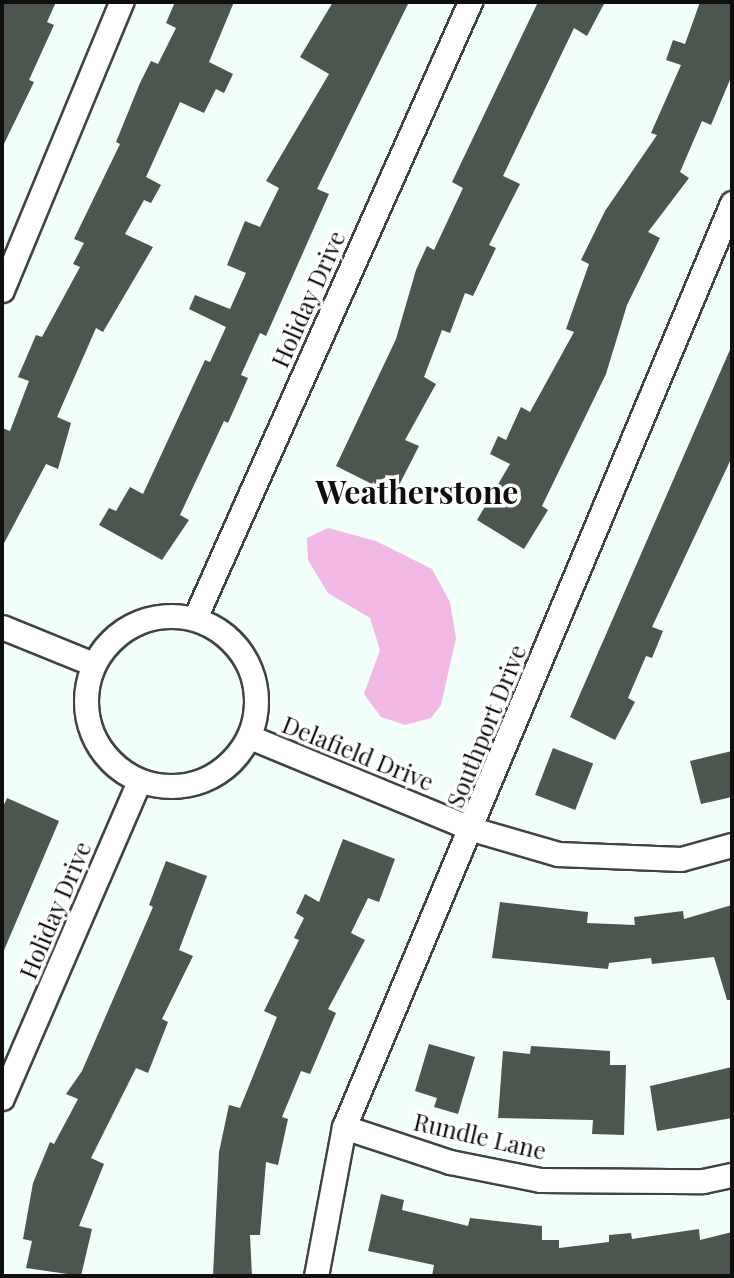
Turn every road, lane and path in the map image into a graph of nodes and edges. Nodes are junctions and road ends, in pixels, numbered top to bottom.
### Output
1 (121, 2) edge
2 (470, 2) edge
3 (732, 203) edge
4 (2, 290) edge
5 (195, 618) junction
6 (2, 627) edge
7 (93, 664) junction
8 (250, 737) junction
9 (139, 781) junction
10 (472, 829) junction
11 (732, 845) edge
12 (2, 1098) edge
13 (344, 1127) junction
14 (732, 1175) edge
15 (316, 1276) edge

1 - 4 street
2 - 5 street, Holiday Drive
3 - 10 street, Southport Drive
5 - 7 street
5 - 8 street
6 - 7 street
7 - 9 street
8 - 9 street
8 - 10 street, Delafield Drive
9 - 12 street, Holiday Drive
10 - 11 street, Delafield Drive
10 - 13 street, Southport Drive
13 - 14 street, Rundle Lane
13 - 15 street, Southport Drive

